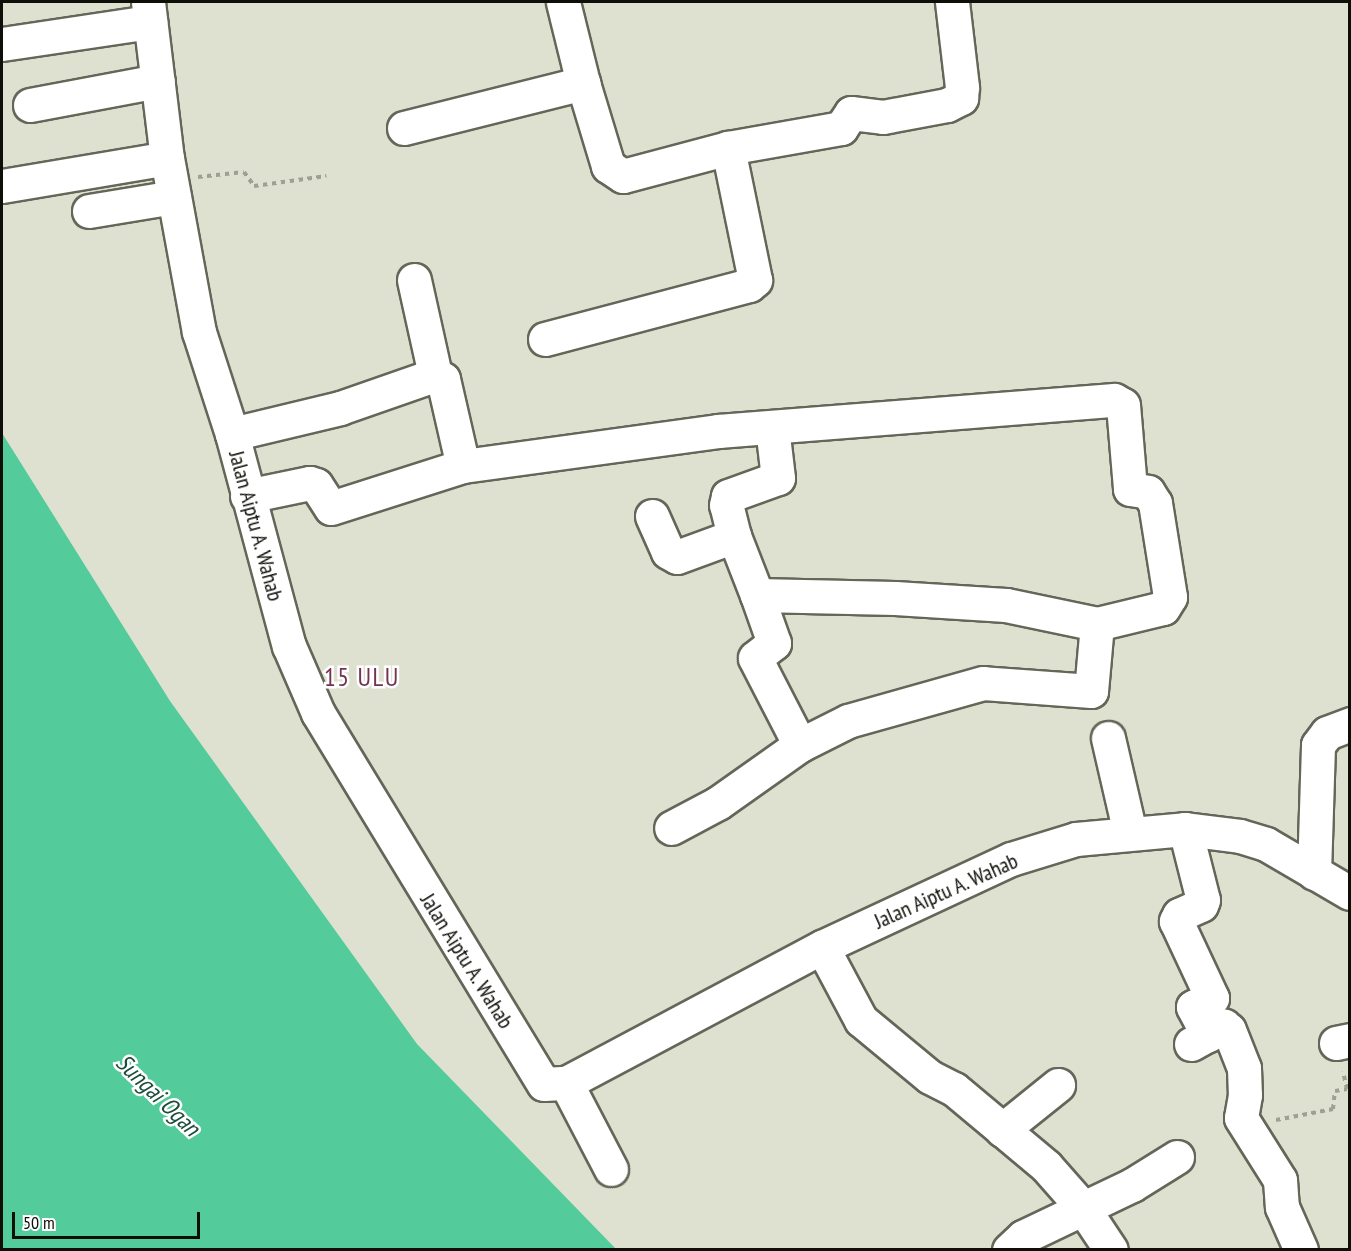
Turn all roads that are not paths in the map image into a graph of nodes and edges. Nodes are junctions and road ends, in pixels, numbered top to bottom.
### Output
1 (563, 2) edge
2 (952, 2) edge
3 (149, 12) edge
4 (2, 44) edge
5 (158, 81) junction
6 (583, 83) junction
7 (30, 105) dead end
8 (404, 128) dead end
9 (728, 148) junction
10 (171, 179) junction
11 (2, 186) edge
12 (89, 211) dead end
13 (414, 280) dead end
14 (544, 339) dead end
15 (435, 375) junction
16 (772, 427) junction
17 (232, 434) junction
18 (463, 466) junction
19 (248, 496) junction
20 (652, 516) dead end
21 (734, 536) junction
22 (758, 595) junction
23 (1097, 624) junction
24 (1350, 724) edge
25 (1108, 738) dead end
26 (800, 745) junction
27 (670, 828) dead end
28 (1185, 829) junction
29 (1130, 833) junction
30 (1314, 873) junction
31 (1350, 893) edge
32 (822, 947) junction
33 (566, 1083) junction
34 (1058, 1085) dead end
35 (1002, 1130) junction
36 (1178, 1157) dead end
37 (611, 1169) dead end
38 (1083, 1208) junction
39 (1009, 1250) edge
40 (1111, 1250) edge
41 (1302, 1250) edge

1 - 6 street
2 - 9 street
3 - 4 street
3 - 5 street, Jalan Aiptu A. Wahab
5 - 7 street
5 - 10 street, Jalan Aiptu A. Wahab
6 - 8 street
6 - 9 street
9 - 14 street
10 - 11 street
10 - 12 street
10 - 17 street, Jalan Aiptu A. Wahab
13 - 15 street
15 - 17 street
15 - 18 street
16 - 18 street
16 - 21 street
16 - 23 street
17 - 19 street, Jalan Aiptu A. Wahab
18 - 19 street
19 - 33 street, Jalan Aiptu A. Wahab
20 - 21 street
21 - 22 street
22 - 23 street
22 - 26 street
23 - 26 street
24 - 30 street
25 - 29 street
26 - 27 street
28 - 29 street, Jalan Aiptu A. Wahab
28 - 30 street, Jalan Aiptu A. Wahab
28 - 41 street
29 - 32 street, Jalan Aiptu A. Wahab
30 - 31 street, Jalan Aiptu A. Wahab
32 - 33 street, Jalan Aiptu A. Wahab
32 - 35 street
33 - 37 street
34 - 35 street
35 - 38 street
36 - 38 street
38 - 39 street
38 - 40 street

